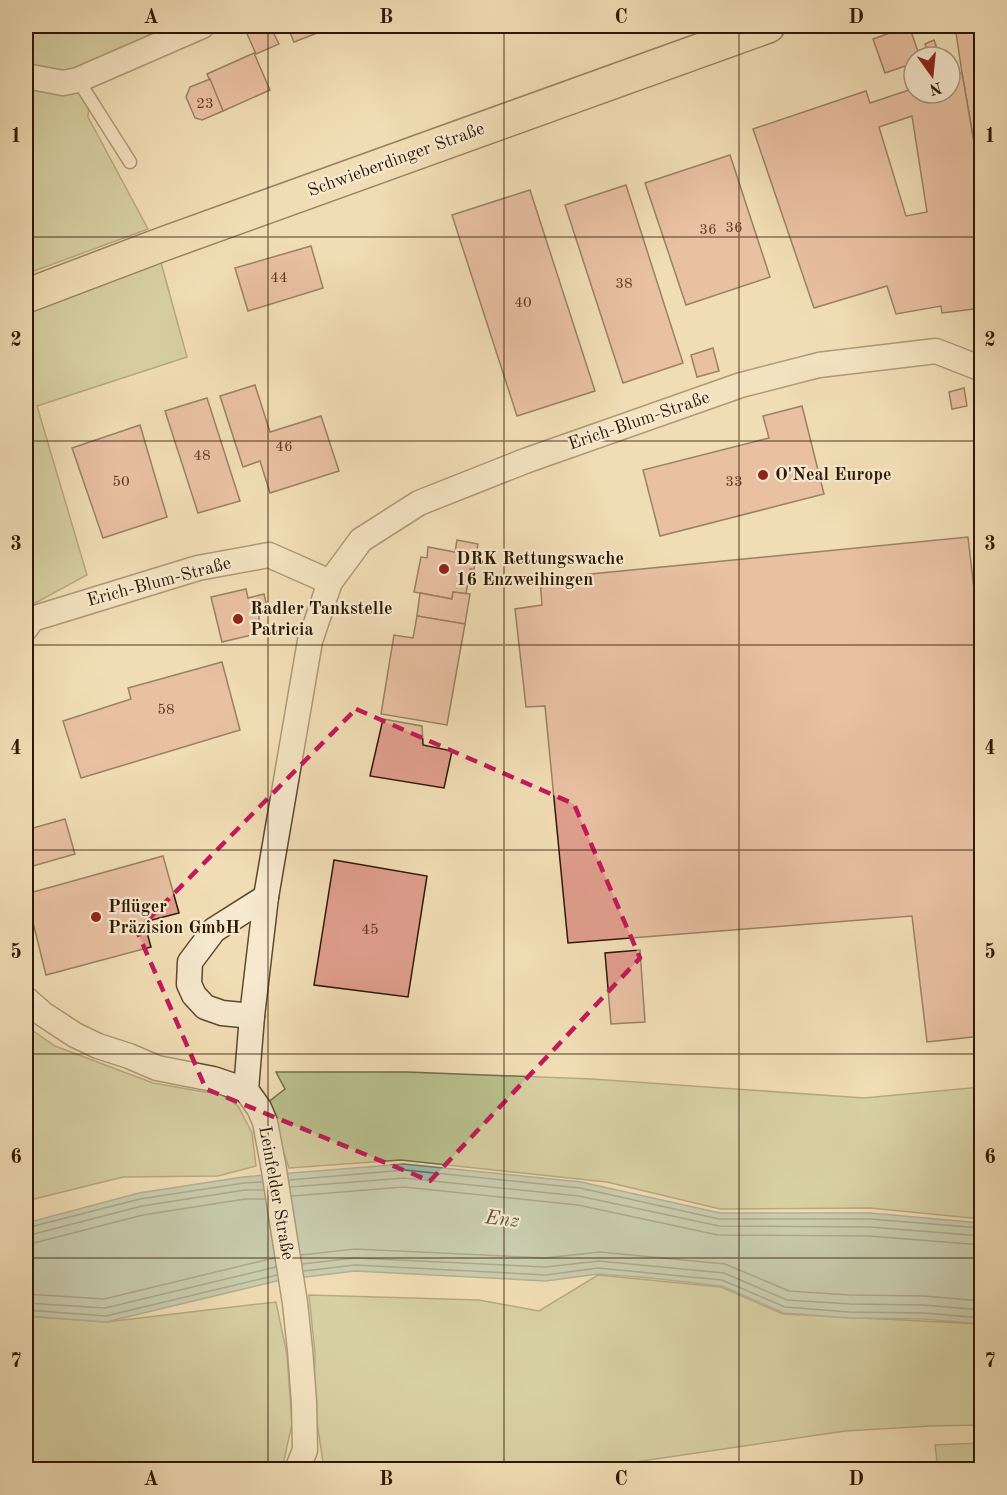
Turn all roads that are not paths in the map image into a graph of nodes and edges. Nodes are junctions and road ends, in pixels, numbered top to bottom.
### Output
1 (202, 26) edge
2 (768, 26) edge
3 (26, 76) edge
4 (78, 80) junction
5 (130, 162) dead end
6 (26, 296) edge
7 (981, 369) edge
8 (330, 582) junction
9 (26, 628) edge
10 (267, 897) junction
11 (26, 999) edge
12 (252, 1016) junction
13 (246, 1090) junction
14 (297, 1470) edge

1 - 4 street
2 - 6 main road, Schwieberdinger Straße
3 - 4 street
4 - 5 lane
7 - 8 street, Erich-Blum-Straße
8 - 9 street, Erich-Blum-Straße
8 - 10 street, Erich-Blum-Straße
10 - 12 street, Erich-Blum-Straße
10 - 12 street
11 - 13 street
12 - 13 street, Erich-Blum-Straße
13 - 14 street, Leinfelder Straße

